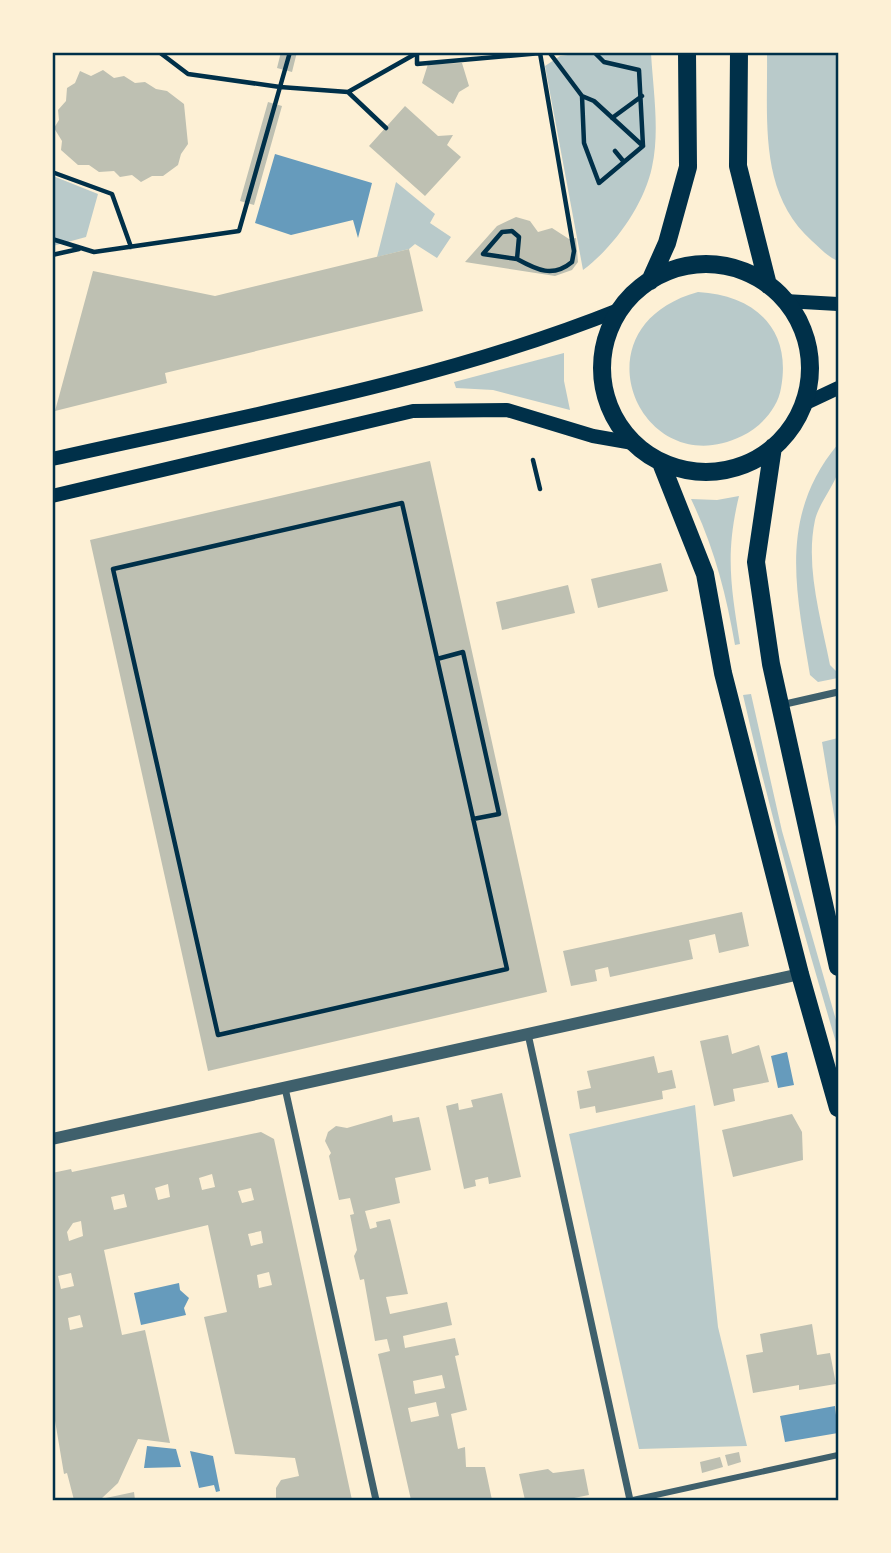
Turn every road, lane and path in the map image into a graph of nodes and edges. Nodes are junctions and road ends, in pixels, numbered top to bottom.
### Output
1 (159, 52) edge
2 (290, 52) edge
3 (549, 52) edge
4 (594, 52) edge
5 (687, 52) edge
6 (739, 52) edge
7 (417, 53) edge
8 (541, 53) edge
9 (280, 87) junction
10 (348, 92) junction
11 (582, 96) junction
12 (642, 96) junction
13 (612, 118) junction
14 (386, 128) dead end
15 (643, 146) junction
16 (615, 151) dead end
17 (624, 162) junction
18 (52, 172) edge
19 (52, 239) edge
20 (131, 247) junction
21 (79, 249) junction
22 (52, 255) edge
23 (517, 259) junction
24 (650, 281) junction
25 (768, 285) junction
26 (785, 300) junction
27 (838, 304) edge
28 (621, 309) junction
29 (838, 388) edge
30 (804, 404) junction
31 (633, 443) junction
32 (773, 447) junction
33 (52, 459) edge
34 (533, 460) dead end
35 (662, 463) junction
36 (540, 489) dead end
37 (52, 496) edge
38 (437, 659) junction
39 (838, 692) edge
40 (482, 700) dead end
41 (475, 701) junction
42 (780, 705) junction
43 (473, 819) junction
44 (838, 967) edge
45 (800, 974) junction
46 (528, 1034) junction
47 (285, 1088) junction
48 (838, 1108) edge
49 (52, 1139) edge
50 (838, 1455) edge
51 (376, 1500) edge
52 (632, 1500) edge

1 - 9 path
2 - 9 path
3 - 11 path
4 - 12 path
5 - 24 main road
6 - 25 main road
7 - 8 path
7 - 10 path
8 - 23 path
9 - 10 path
9 - 20 path
10 - 14 path
11 - 13 path
11 - 17 path
12 - 13 path
12 - 15 path
13 - 15 path
15 - 17 path
16 - 17 path
18 - 20 path
19 - 21 path
20 - 21 path
21 - 22 path
23 - 23 path
24 - 25 main road
24 - 28 main road
25 - 26 main road
26 - 27 main road
26 - 30 main road
28 - 31 main road
28 - 33 main road
29 - 30 main road
30 - 32 main road
31 - 35 main road
31 - 37 main road
32 - 35 main road
32 - 42 main road
34 - 36 path
35 - 45 main road
38 - 41 path
38 - 43 path
38 - 43 path
39 - 42 street
40 - 41 path
41 - 43 path
42 - 44 main road
45 - 46 street
45 - 48 main road
46 - 47 street
46 - 52 street
47 - 49 street
47 - 51 street
50 - 52 street

